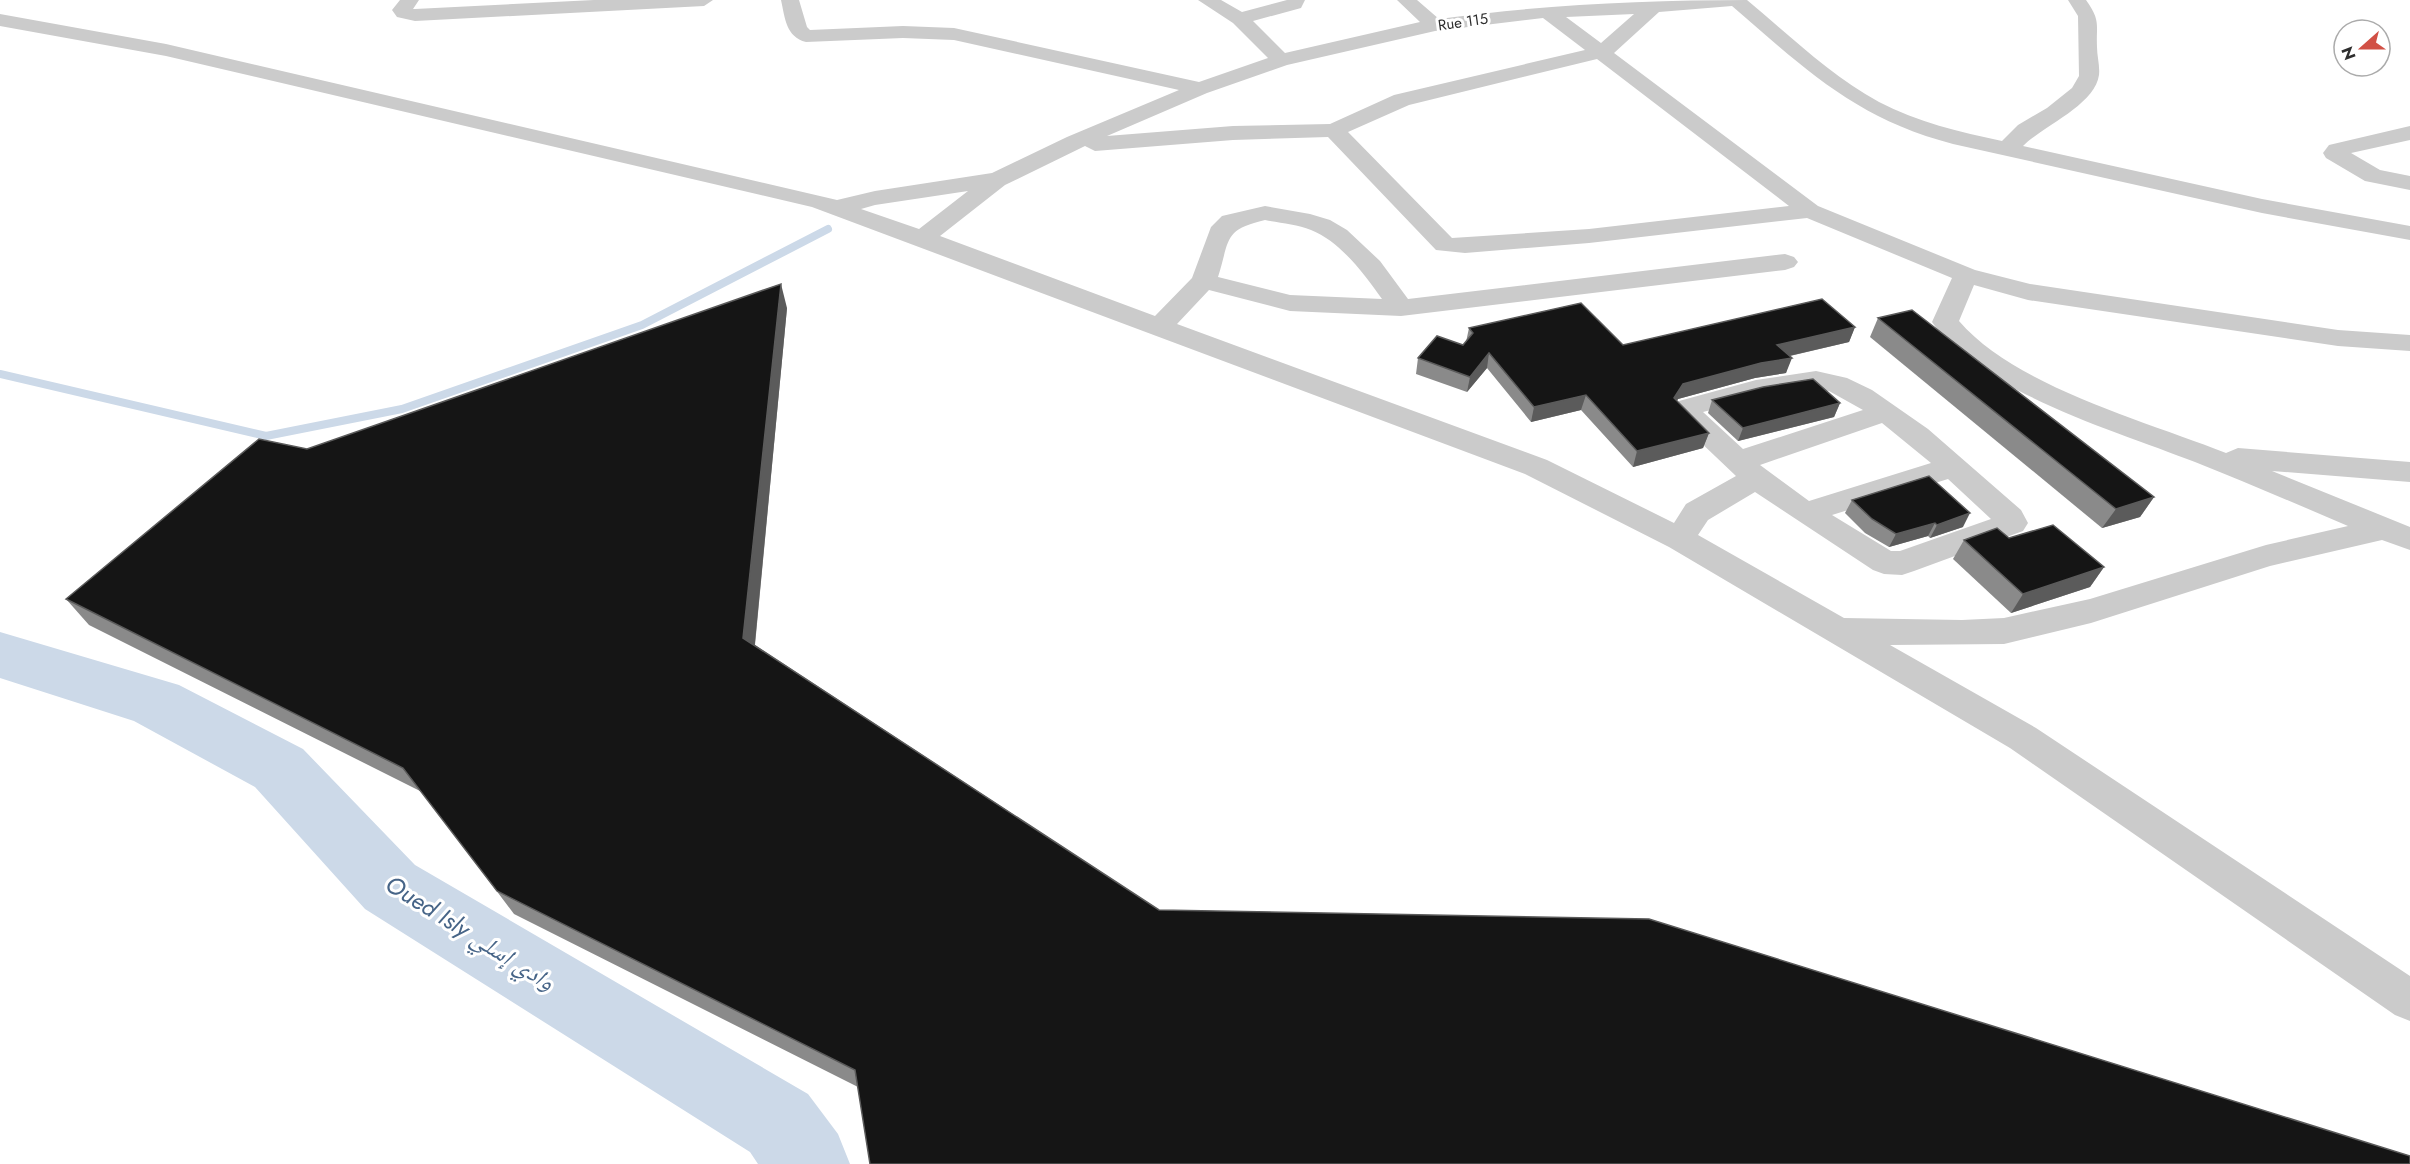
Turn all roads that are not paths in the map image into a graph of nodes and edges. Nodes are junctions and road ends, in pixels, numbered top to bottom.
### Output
1 (410, 0) edge
2 (688, 0) edge
3 (704, 0) edge
4 (790, 0) edge
5 (1207, 0) edge
6 (1296, 0) edge
7 (1406, 0) edge
8 (1508, 0) edge
9 (1736, 0) edge
10 (2077, 0) edge
11 (534, 4) edge
12 (1612, 5) edge
13 (1654, 7) junction
14 (1547, 12) junction
15 (1525, 13) junction
16 (1240, 19) junction
17 (0, 20) edge
18 (1436, 25) junction
19 (1603, 52) junction
20 (1281, 60) junction
21 (1200, 89) junction
22 (1334, 130) junction
23 (2410, 133) edge
24 (1066, 147) junction
25 (2007, 149) junction
26 (997, 180) junction
27 (2410, 183) edge
28 (834, 208) junction
29 (1810, 211) junction
30 (2410, 233) edge
31 (922, 238) junction
32 (1785, 262) dead end
33 (1966, 275) junction
34 (1206, 282) junction
35 (1401, 308) junction
36 (1161, 328) junction
37 (2410, 343) edge
38 (1886, 412) junction
39 (2205, 455) junction
40 (1952, 467) junction
41 (1746, 470) junction
42 (2410, 472) edge
43 (1805, 513) junction
44 (2397, 534) edge
45 (1680, 539) junction
46 (1839, 630) junction
47 (2410, 1000) edge

1 - 11 street
2 - 3 street
2 - 11 street
4 - 21 street
5 - 16 street
6 - 16 street
7 - 18 street
8 - 15 street
9 - 13 street, Rue 115
9 - 25 street
10 - 25 street
12 - 13 street, Rue 115
12 - 14 street, Rue 115
13 - 19 street
14 - 15 street, Rue 115
14 - 19 street
15 - 18 street, Rue 115
16 - 20 street
17 - 28 street
18 - 20 street, Rue 115
19 - 22 street
19 - 29 street
20 - 21 street, Rue 115
21 - 24 street, Rue 115
22 - 24 street
22 - 29 street
23 - 27 street
24 - 26 street, Rue 115
25 - 30 street
26 - 28 street
26 - 31 street
28 - 31 street
29 - 33 street
31 - 36 street
32 - 35 street
33 - 37 street
33 - 39 street
34 - 35 street
34 - 35 street
34 - 36 street
36 - 45 street
38 - 40 street
38 - 41 street
38 - 41 street
39 - 42 street
39 - 44 street
40 - 43 street
40 - 43 street
41 - 43 street
41 - 45 street
44 - 46 street
45 - 46 street
46 - 47 street

